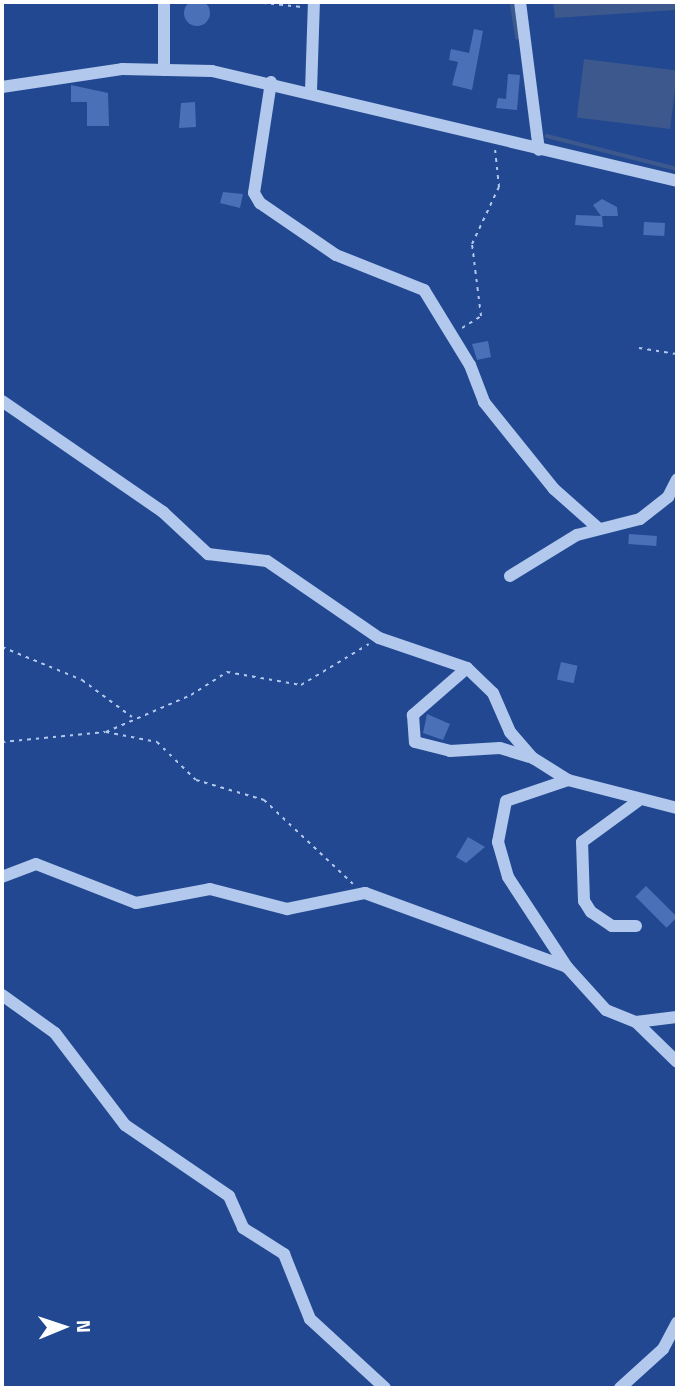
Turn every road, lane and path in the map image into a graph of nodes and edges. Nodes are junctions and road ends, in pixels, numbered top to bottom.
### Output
1 (164, 2) edge
2 (254, 2) edge
3 (520, 2) edge
4 (314, 4) edge
5 (164, 70) junction
6 (271, 82) junction
7 (2, 87) edge
8 (311, 91) junction
9 (490, 136) junction
10 (539, 150) junction
11 (677, 181) edge
12 (451, 333) junction
13 (639, 348) dead end
14 (677, 354) edge
15 (2, 401) edge
16 (677, 479) edge
17 (599, 529) junction
18 (510, 576) dead end
19 (379, 638) junction
20 (2, 648) edge
21 (467, 668) junction
22 (134, 718) junction
23 (106, 732) junction
24 (2, 741) edge
25 (533, 758) junction
26 (568, 780) junction
27 (638, 801) junction
28 (677, 808) edge
29 (2, 877) edge
30 (365, 893) junction
31 (636, 926) dead end
32 (567, 967) junction
33 (2, 995) edge
34 (677, 1017) edge
35 (636, 1022) junction
36 (677, 1062) edge
37 (677, 1323) edge
38 (385, 1388) edge
39 (620, 1388) edge

1 - 5 street
2 - 4 path
3 - 10 street
4 - 8 street
5 - 6 street
5 - 7 street
6 - 8 street
6 - 12 street
8 - 9 street
9 - 10 street
9 - 12 path
10 - 11 street
12 - 17 street
13 - 14 path
15 - 19 street
16 - 17 street
17 - 18 street
19 - 21 street
19 - 22 path
20 - 22 path
21 - 25 street
21 - 25 street
22 - 23 path
23 - 24 path
23 - 30 path
25 - 26 street
26 - 27 street
26 - 32 street
27 - 28 street
27 - 31 street
29 - 30 street
30 - 32 street
32 - 35 street
33 - 38 street
34 - 35 street
35 - 36 street
37 - 39 street

